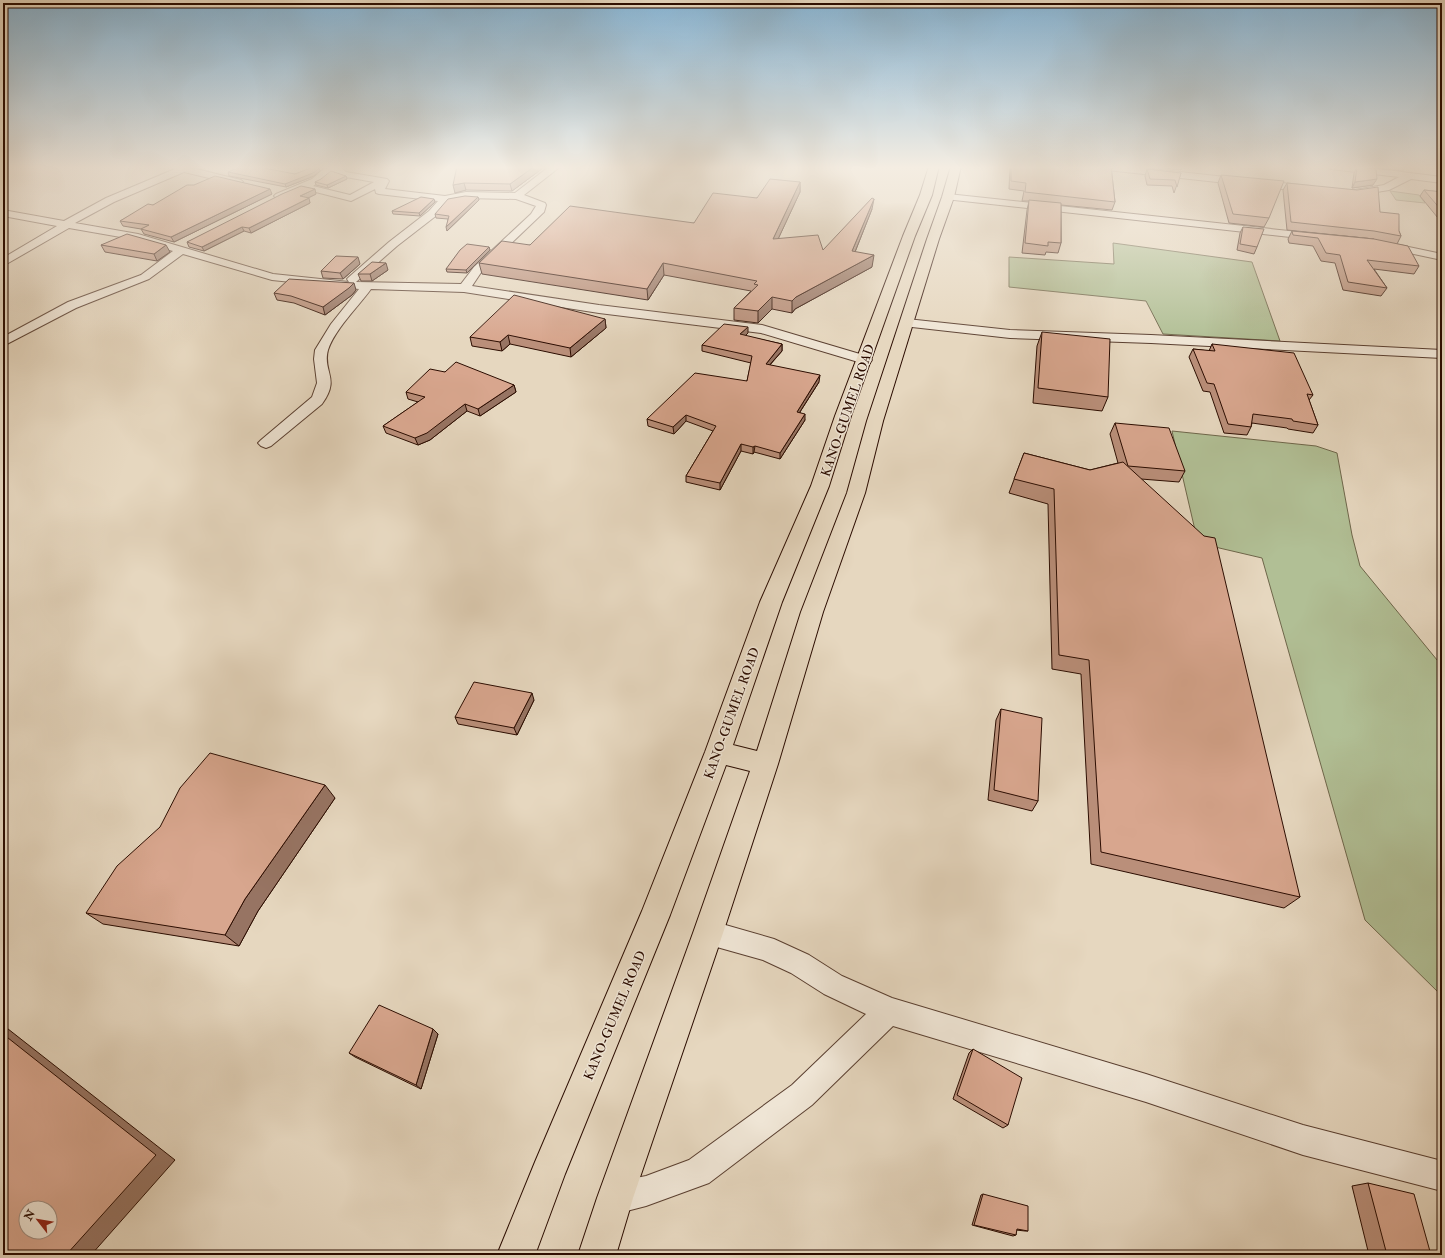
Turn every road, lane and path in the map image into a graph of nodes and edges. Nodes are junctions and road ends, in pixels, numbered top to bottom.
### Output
1 (64, 225) joint
2 (418, 225) edge
3 (525, 225) edge
4 (913, 225) edge
5 (938, 225) edge
6 (1206, 225) edge
7 (1330, 238) edge
8 (1376, 244) edge
9 (182, 246) junction
10 (1442, 257) edge
11 (3, 263) edge
12 (346, 285) junction
13 (367, 286) junction
14 (464, 288) junction
15 (907, 323) junction
16 (3, 342) edge
17 (1442, 354) edge
18 (865, 360) junction
19 (266, 443) dead end
20 (718, 752) junction
21 (765, 764) junction
22 (708, 933) junction
23 (889, 1011) junction
24 (1442, 1176) edge
25 (615, 1198) junction
26 (516, 1255) edge
27 (597, 1255) edge

1 - 9 street
1 - 11 street
2 - 12 street
3 - 14 street
4 - 18 main road, KANO-GUMEL ROAD
5 - 15 main road
6 - 7 street
8 - 10 street
9 - 12 street
9 - 16 street
12 - 13 street
13 - 14 street
13 - 19 street
14 - 18 street
15 - 17 street
15 - 21 main road
18 - 20 main road, KANO-GUMEL ROAD
20 - 21 main road
20 - 26 main road, KANO-GUMEL ROAD
21 - 22 main road
22 - 23 street
22 - 25 main road
23 - 24 street
23 - 25 street
25 - 27 main road

